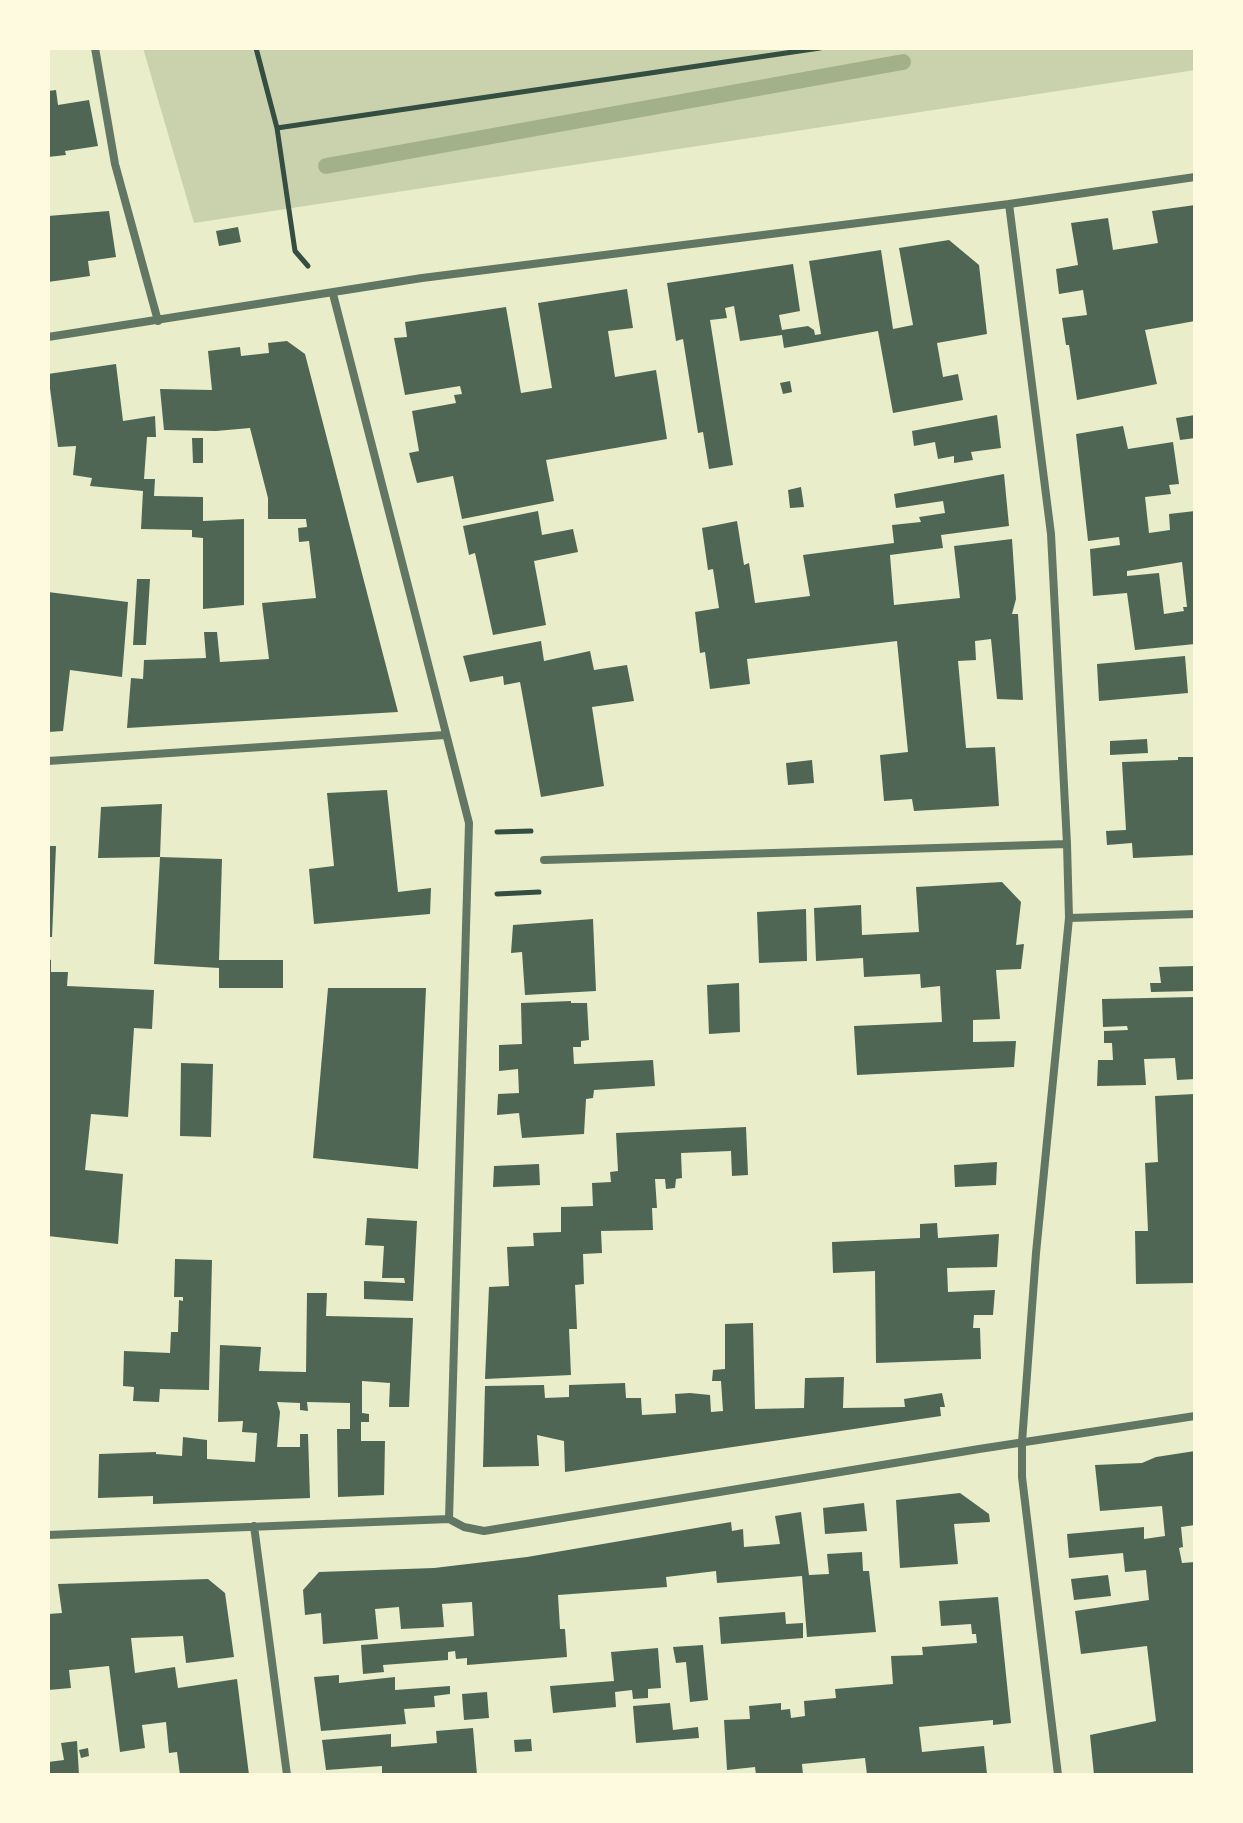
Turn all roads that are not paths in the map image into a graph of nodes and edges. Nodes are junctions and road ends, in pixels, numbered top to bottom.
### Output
1 (95, 48) edge
2 (1195, 177) edge
3 (1009, 204) junction
4 (333, 294) junction
5 (158, 321) junction
6 (48, 337) edge
7 (445, 735) junction
8 (48, 761) edge
9 (1067, 844) junction
10 (544, 860) dead end
11 (1195, 914) edge
12 (1069, 918) junction
13 (1195, 1416) edge
14 (1022, 1442) junction
15 (449, 1519) junction
16 (254, 1526) junction
17 (48, 1535) edge
18 (287, 1775) edge
19 (1058, 1775) edge

1 - 5 street
2 - 3 street
3 - 4 street
3 - 9 street
4 - 5 street
4 - 7 street
5 - 6 street
7 - 8 street
7 - 15 street
9 - 10 street
9 - 12 street
11 - 12 street
12 - 14 street
13 - 14 street
14 - 15 street
14 - 19 street
15 - 16 street
16 - 17 street
16 - 18 street

